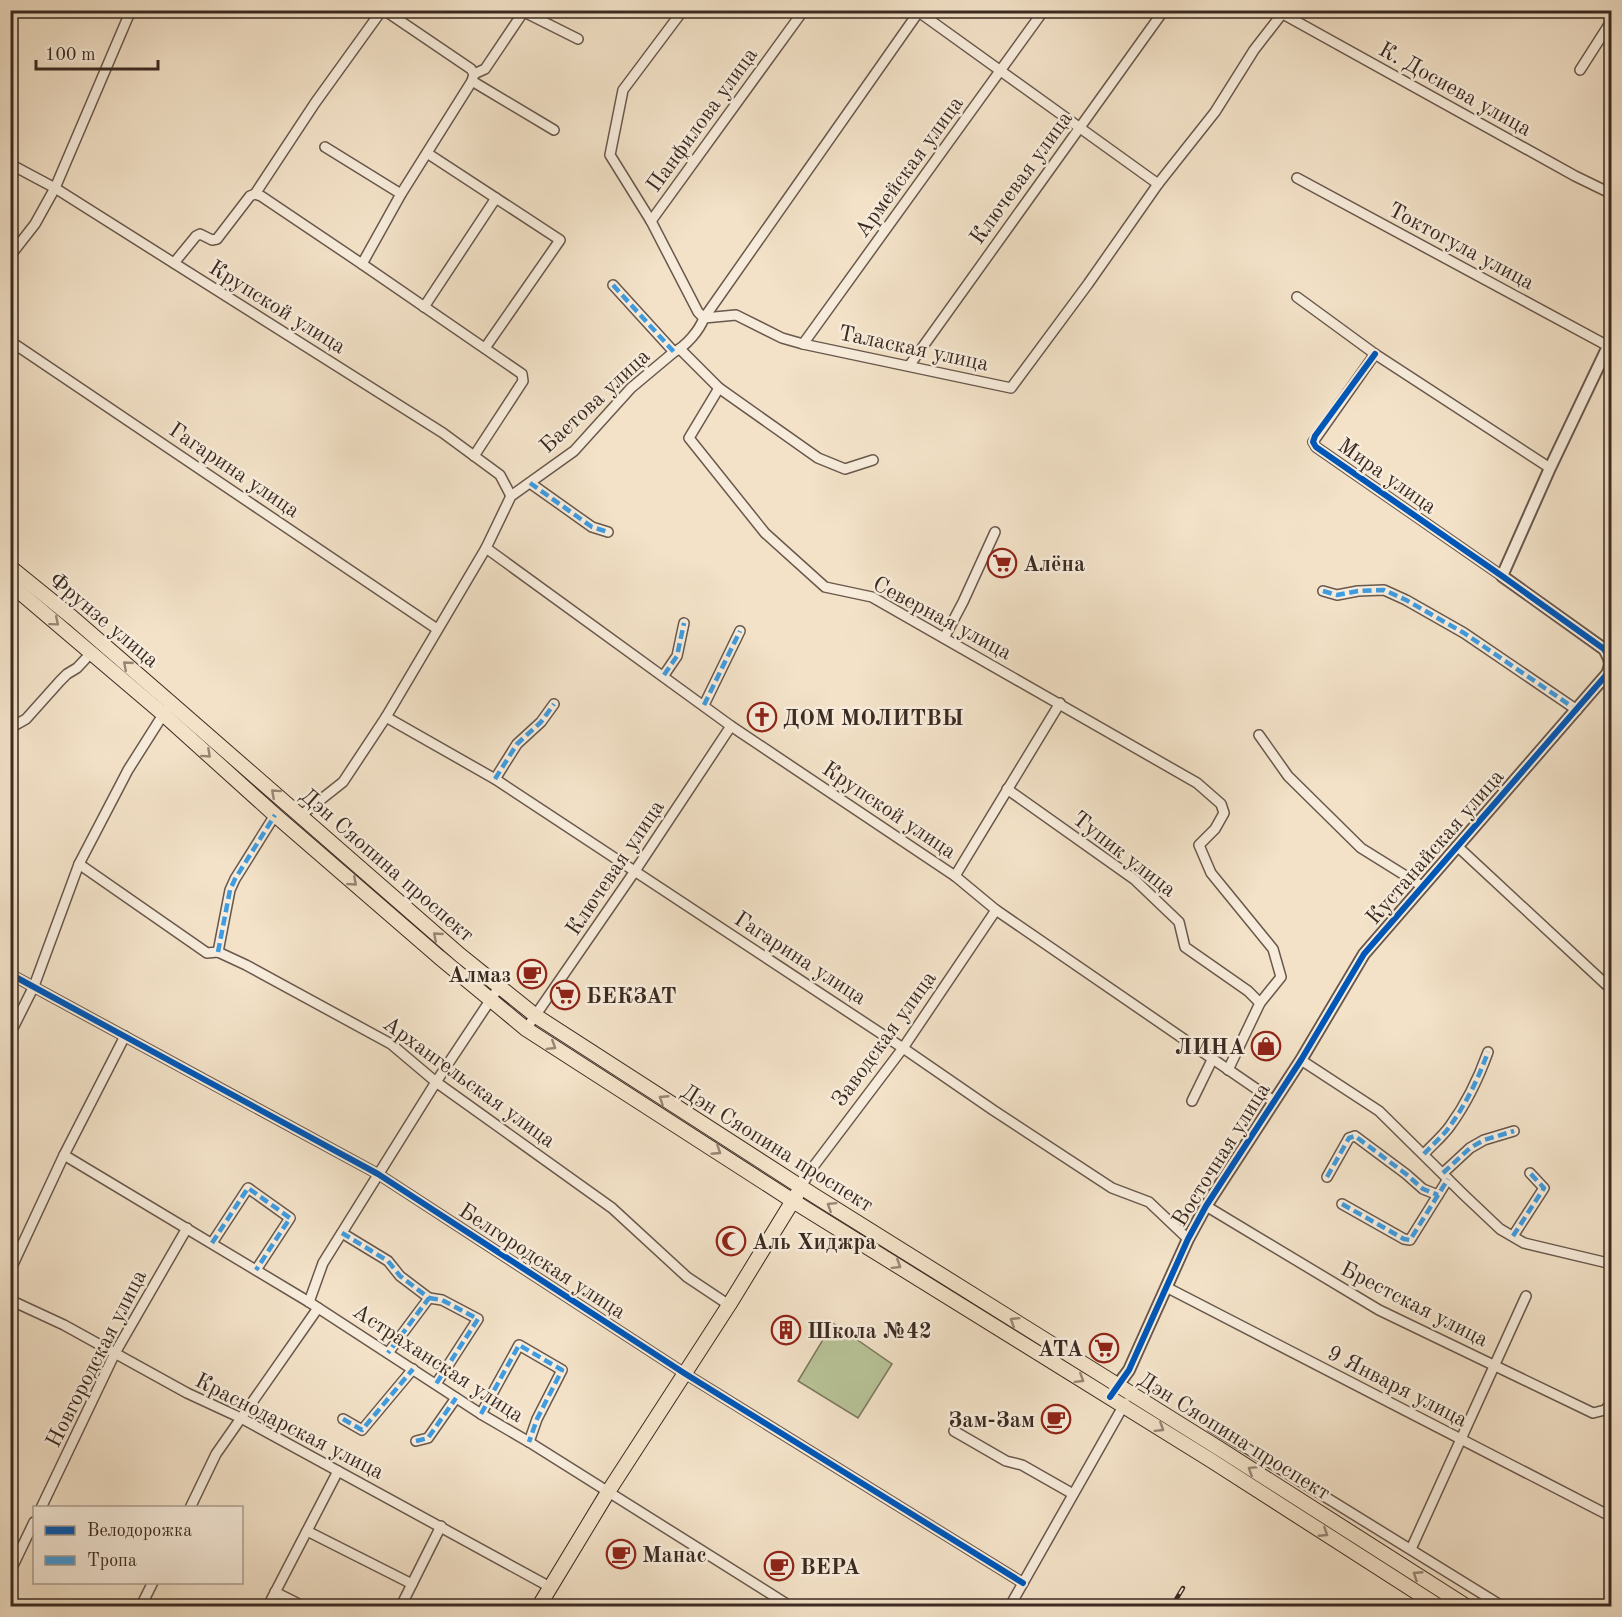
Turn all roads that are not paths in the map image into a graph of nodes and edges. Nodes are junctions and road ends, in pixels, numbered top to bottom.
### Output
1 (131, 10) edge
2 (383, 10) edge
3 (683, 10) edge
4 (804, 10) edge
5 (1044, 10) edge
6 (1164, 10) edge
7 (918, 11) edge
8 (1284, 12) edge
9 (1611, 20) edge
10 (578, 39) dead end
11 (1580, 70) dead end
12 (1001, 71) junction
13 (473, 78) junction
14 (1079, 128) junction
15 (554, 130) dead end
16 (325, 147) dead end
17 (427, 153) junction
18 (10, 164) edge
19 (1297, 178) dead end
20 (1158, 184) junction
21 (55, 188) junction
22 (255, 194) junction
23 (401, 194) junction
24 (1611, 194) edge
25 (496, 198) junction
26 (651, 221) junction
27 (10, 256) edge
28 (174, 263) junction
29 (362, 264) junction
30 (613, 285) dead end
31 (1297, 297) dead end
32 (424, 307) junction
33 (704, 318) junction
34 (10, 341) edge
35 (1610, 342) edge
36 (803, 344) junction
37 (485, 348) junction
38 (677, 350) junction
39 (1375, 354) junction
40 (909, 366) junction
41 (719, 388) junction
42 (474, 456) junction
43 (873, 460) dead end
44 (1550, 468) junction
45 (530, 483) junction
46 (512, 496) junction
47 (608, 532) dead end
48 (995, 532) dead end
49 (486, 548) junction
50 (10, 567) edge
51 (1502, 576) junction
52 (10, 584) edge
53 (1323, 591) dead end
54 (684, 623) dead end
55 (436, 629) junction
56 (740, 631) dead end
57 (944, 638) junction
58 (91, 653) junction
59 (1610, 668) edge
60 (664, 675) junction
61 (1060, 703) junction
62 (554, 704) dead end
63 (704, 705) junction
64 (167, 708) junction
65 (1577, 710) junction
66 (386, 717) junction
67 (732, 726) junction
68 (10, 728) edge
69 (1259, 735) dead end
70 (495, 779) junction
71 (1007, 789) junction
72 (275, 815) junction
73 (300, 816) junction
74 (1457, 846) junction
75 (79, 864) junction
76 (635, 871) junction
77 (955, 876) junction
78 (1422, 886) junction
79 (996, 910) junction
80 (218, 952) junction
81 (10, 974) edge
82 (34, 986) junction
83 (499, 987) junction
84 (1611, 990) edge
85 (489, 999) junction
86 (1260, 1003) junction
87 (536, 1016) junction
88 (526, 1029) junction
89 (10, 1034) edge
90 (125, 1036) junction
91 (903, 1048) junction
92 (1488, 1052) dead end
93 (1212, 1060) junction
94 (1301, 1060) junction
95 (1228, 1070) junction
96 (436, 1082) junction
97 (1192, 1101) dead end
98 (1274, 1101) junction
99 (1514, 1131) dead end
100 (1424, 1154) junction
101 (64, 1155) junction
102 (1530, 1173) dead end
103 (378, 1174) junction
104 (1445, 1176) junction
105 (1327, 1177) dead end
106 (801, 1187) junction
107 (1438, 1195) junction
108 (793, 1201) junction
109 (1342, 1204) dead end
110 (1206, 1206) junction
111 (187, 1228) junction
112 (342, 1233) junction
113 (1513, 1236) junction
114 (1188, 1239) junction
115 (212, 1243) junction
116 (1611, 1264) edge
117 (256, 1270) junction
118 (10, 1271) edge
119 (1166, 1287) junction
120 (1526, 1296) dead end
121 (429, 1298) junction
122 (10, 1300) edge
123 (309, 1302) junction
124 (729, 1305) junction
125 (318, 1308) junction
126 (115, 1353) junction
127 (388, 1353) junction
128 (1494, 1366) junction
129 (413, 1370) junction
130 (684, 1373) junction
131 (436, 1384) junction
132 (1114, 1392) junction
133 (456, 1398) junction
134 (1127, 1400) junction
135 (1611, 1402) edge
136 (481, 1414) junction
137 (241, 1418) junction
138 (343, 1419) dead end
139 (1212, 1427) dead end
140 (954, 1431) dead end
141 (1461, 1440) junction
142 (416, 1441) dead end
143 (528, 1442) junction
144 (338, 1471) junction
145 (608, 1492) junction
146 (1073, 1494) junction
147 (42, 1506) edge
148 (191, 1506) edge
149 (1611, 1518) edge
150 (33, 1524) edge
151 (441, 1526) junction
152 (307, 1531) junction
153 (1411, 1549) junction
154 (10, 1572) edge
155 (1023, 1583) junction
156 (152, 1584) edge
157 (412, 1584) junction
158 (550, 1587) junction
159 (275, 1592) junction
160 (1479, 1592) junction
161 (141, 1606) edge
162 (268, 1606) edge
163 (303, 1606) edge
164 (401, 1606) edge
165 (538, 1606) edge
166 (790, 1606) edge
167 (1010, 1606) edge
168 (1438, 1606) edge
169 (1468, 1606) edge
170 (1502, 1606) edge

1 - 21 street
2 - 13 street
2 - 22 street
3 - 26 street
4 - 26 street, Панфилова улица
5 - 12 street, Армейская улица
6 - 14 street, Ключевая улица
7 - 12 street
7 - 33 street, Баетова улица
8 - 20 street, Талаская улица
8 - 24 street, К. Досиева улица
9 - 11 street
10 - 13 street
12 - 14 street
12 - 36 street, Армейская улица
13 - 15 street
13 - 17 street
14 - 20 street
14 - 40 street, Ключевая улица
16 - 23 street
17 - 23 street
17 - 25 street
18 - 21 street, Крупской улица
19 - 35 street, Токтогула улица
20 - 40 street, Талаская улица
21 - 27 street
21 - 28 street, Крупской улица
22 - 28 street
22 - 29 street
23 - 29 street
25 - 32 street
25 - 37 street
26 - 33 street
28 - 42 street, Крупской улица
29 - 32 street
30 - 38 street
31 - 39 street
32 - 37 street
33 - 36 street, Талаская улица
33 - 38 street, Баетова улица
34 - 55 street, Гагарина улица
35 - 44 street
36 - 40 street, Талаская улица
37 - 42 street
38 - 41 street
38 - 45 street, Баетова улица
39 - 44 street
39 - 51 street, Мира улица
41 - 43 street
41 - 57 street, Северная улица
42 - 46 street, Крупской улица
44 - 51 street
45 - 46 street, Баетова улица
45 - 47 street
46 - 49 street, Баетова улица
48 - 57 street
49 - 55 street, Баетова улица
49 - 60 street, Крупской улица
64 -> 50 main road, Фрунзе улица
51 - 59 street
52 -> 58 main road, Фрунзе улица
53 - 65 street
54 - 60 street
55 - 66 street, Баетова улица
56 - 63 street
57 - 61 street, Северная улица
58 - 64 main road, Фрунзе улица
58 - 68 street
59 - 65 street, Кустанайская улица
60 - 63 street, Крупской улица
61 - 71 street
61 - 86 street, Северная улица
62 - 70 street
63 - 67 street, Крупской улица
64 -> 72 main road, Дэн Сяопина проспект
73 -> 64 main road, Дэн Сяопина проспект
64 - 75 street
65 - 74 street, Кустанайская улица
66 - 70 street, Гагарина улица
66 - 73 street, Баетова улица
67 - 76 street, Ключевая улица
67 - 77 street, Крупской улица
69 - 78 street
70 - 76 street, Гагарина улица
71 - 77 street
71 - 86 street, Тупик улица
72 - 80 street
72 -> 85 main road, Дэн Сяопина проспект
83 -> 73 main road, Дэн Сяопина проспект
74 - 78 street, Кустанайская улица
74 - 84 street
75 - 80 street, Архангельская улица
75 - 82 street
76 - 87 street, Ключевая улица
76 - 91 street, Гагарина улица
77 - 79 street, Крупской улица
78 - 94 street, Кустанайская улица
79 - 91 street, Заводская улица
79 - 93 street, Крупской улица
80 - 96 street, Архангельская улица
81 - 82 street, Белгородская улица
82 - 89 street
82 - 90 street, Белгородская улица
83 - 85 street
83 - 87 main road, Дэн Сяопина проспект
85 - 88 main road, Дэн Сяопина проспект
85 - 96 street
86 - 95 street
87 - 88 street, Ключевая улица
106 -> 87 main road, Дэн Сяопина проспект
88 -> 108 main road, Дэн Сяопина проспект
90 - 101 street
90 - 103 street, Белгородская улица
91 - 106 street, Заводская улица
91 - 114 street, Гагарина улица
92 - 100 street
93 - 95 street, Крупской улица
93 - 97 street
94 - 98 street, Восточная улица
94 - 100 street
95 - 98 street, Крупской улица
96 - 103 street
96 - 124 street, Архангельская улица
98 - 110 street, Восточная улица
99 - 104 street
100 - 104 street
101 - 111 street, Астраханская улица
101 - 118 street
102 - 113 street
103 - 112 street
103 - 130 street, Белгородская улица
104 - 107 street
104 - 113 street
105 - 107 street
106 - 108 main road
132 -> 106 main road, Дэн Сяопина проспект
107 - 109 street
108 - 124 main road
108 -> 132 main road, Дэн Сяопина проспект
110 - 114 street, Восточная улица
110 - 128 street, Брестская улица
111 - 115 street, Астраханская улица
111 - 126 street, Новгородская улица
112 - 121 street
112 - 123 street
113 - 116 street
114 - 119 street, Восточная улица
115 - 117 street, Астраханская улица
115 - 117 street
117 - 123 street, Астраханская улица
119 - 132 street, Восточная улица
119 - 141 street, 9 Января улица
120 - 128 street
121 - 127 street
121 - 131 street
122 - 126 street, Краснодарская улица
123 - 125 street, Астраханская улица
124 - 130 main road
125 - 127 street, Астраханская улица
125 - 137 street
126 - 137 street, Краснодарская улица
126 - 147 street, Новгородская улица
127 - 129 street, Астраханская улица
128 - 135 street, Брестская улица
128 - 141 street
129 - 131 street, Астраханская улица
129 - 138 street
130 - 145 main road
130 - 155 street, Белгородская улица
131 - 133 street, Астраханская улица
132 - 134 main road, Дэн Сяопина проспект
133 - 136 street, Астраханская улица
133 - 142 street
134 - 146 street
134 -> 168 main road, Дэн Сяопина проспект
169 -> 134 main road, Дэн Сяопина проспект
136 - 143 street, Астраханская улица
136 - 143 street
137 - 144 street, Краснодарская улица
137 - 148 street
139 - 153 street
140 - 146 street
141 - 149 street, 9 Января улица
141 - 153 street
143 - 145 street, Астраханская улица
144 - 151 street, Краснодарская улица
144 - 152 street
145 - 158 main road
145 - 166 street, Астраханская улица
146 - 155 street
150 - 154 street
151 - 157 street
151 - 158 street, Краснодарская улица
152 - 157 street
152 - 159 street
153 - 160 street
155 - 167 street
156 - 161 street
157 - 164 street
158 - 165 main road
159 - 162 street
159 - 163 street
160 - 169 street
160 - 170 street

